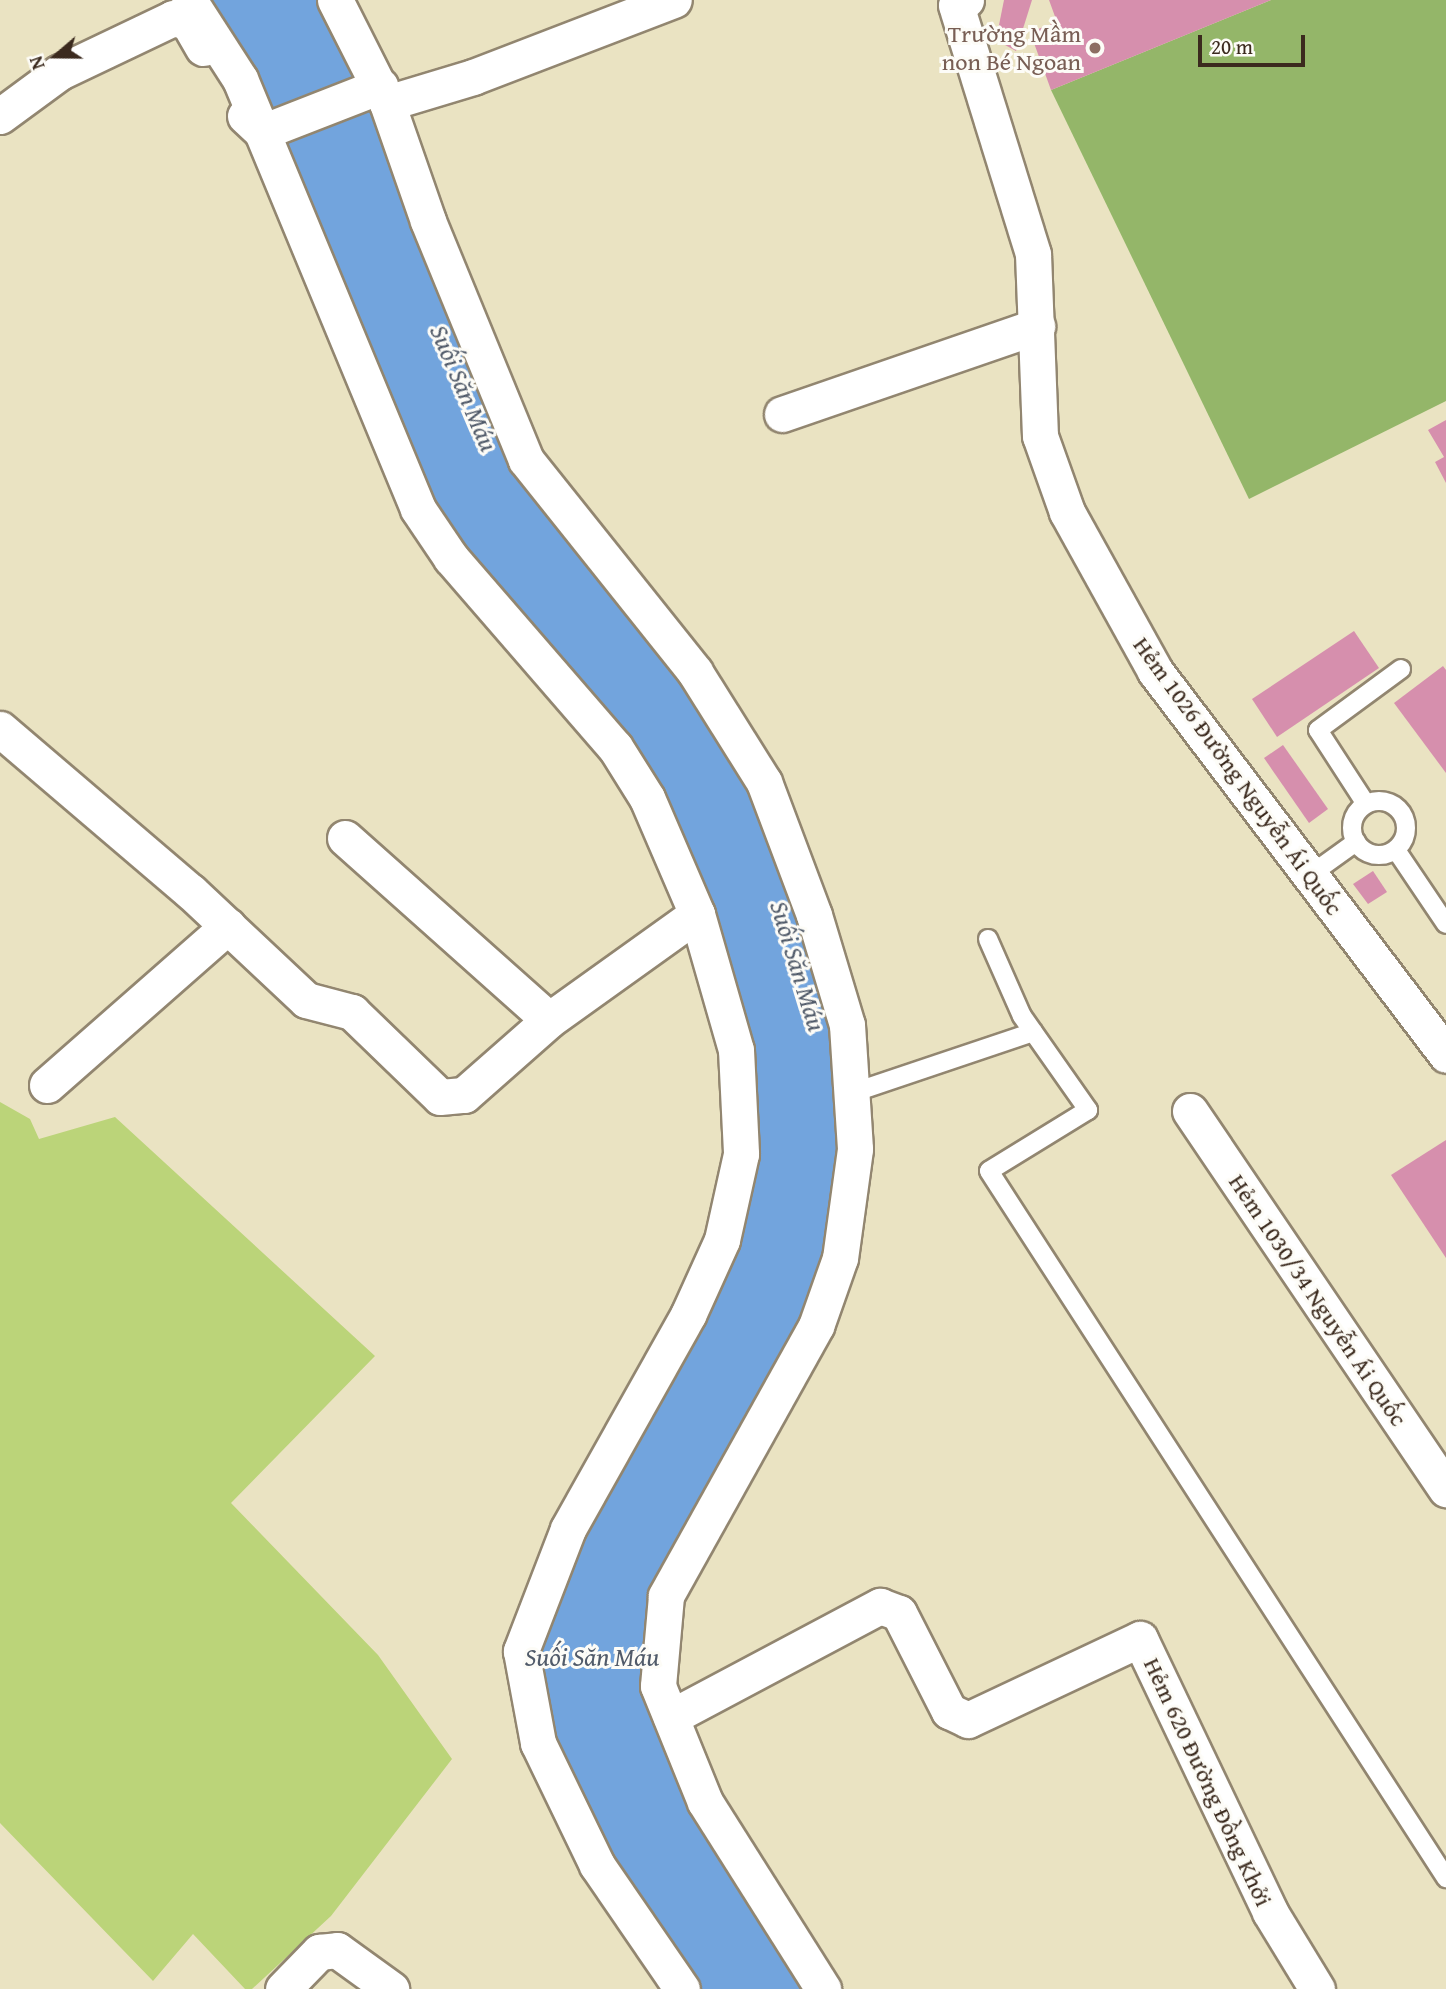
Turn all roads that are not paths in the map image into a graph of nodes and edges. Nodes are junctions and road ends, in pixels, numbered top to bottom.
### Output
1 (189, 0) edge
2 (335, 0) edge
3 (674, 0) edge
4 (959, 2) edge
5 (597, 15) edge
6 (384, 95) junction
7 (0, 116) edge
8 (262, 132) junction
9 (1037, 326) junction
10 (782, 414) dead end
11 (1401, 669) dead end
12 (0, 729) edge
13 (1366, 804) junction
14 (345, 838) dead end
15 (1356, 842) junction
16 (1396, 850) junction
17 (1310, 875) junction
18 (697, 914) junction
19 (1446, 924) edge
20 (228, 926) junction
21 (988, 939) dead end
22 (549, 1020) junction
23 (1032, 1032) junction
24 (1446, 1055) edge
25 (47, 1085) dead end
26 (852, 1093) junction
27 (1190, 1111) dead end
28 (1446, 1489) edge
29 (671, 1717) junction
30 (1446, 1878) edge
31 (283, 1989) edge
32 (391, 1989) edge
33 (682, 1989) edge
34 (823, 1989) edge
35 (1317, 1989) edge

1 - 8 street
2 - 6 street
3 - 5 street
4 - 9 street, Hẻm 1026 Đường Nguyễn Ái Quốc
5 - 6 street
6 - 8 street
6 - 26 street
7 - 8 street
8 - 18 street
9 - 10 street
9 - 17 street, Hẻm 1026 Đường Nguyễn Ái Quốc
11 - 13 lane
12 - 20 street
13 - 15 lane
13 - 16 lane
14 - 22 street
15 - 16 lane
15 - 17 lane
16 - 19 lane
17 - 24 street, Hẻm 1026 Đường Nguyễn Ái Quốc
18 - 22 street
18 - 33 street
20 - 22 street
20 - 25 street
21 - 23 lane
23 - 26 lane
23 - 30 lane
26 - 29 street
27 - 28 street, Hẻm 1030/34 Nguyễn Ái Quốc
29 - 34 street
29 - 35 street, Hẻm 620 Đường Đồng Khởi
31 - 32 street

